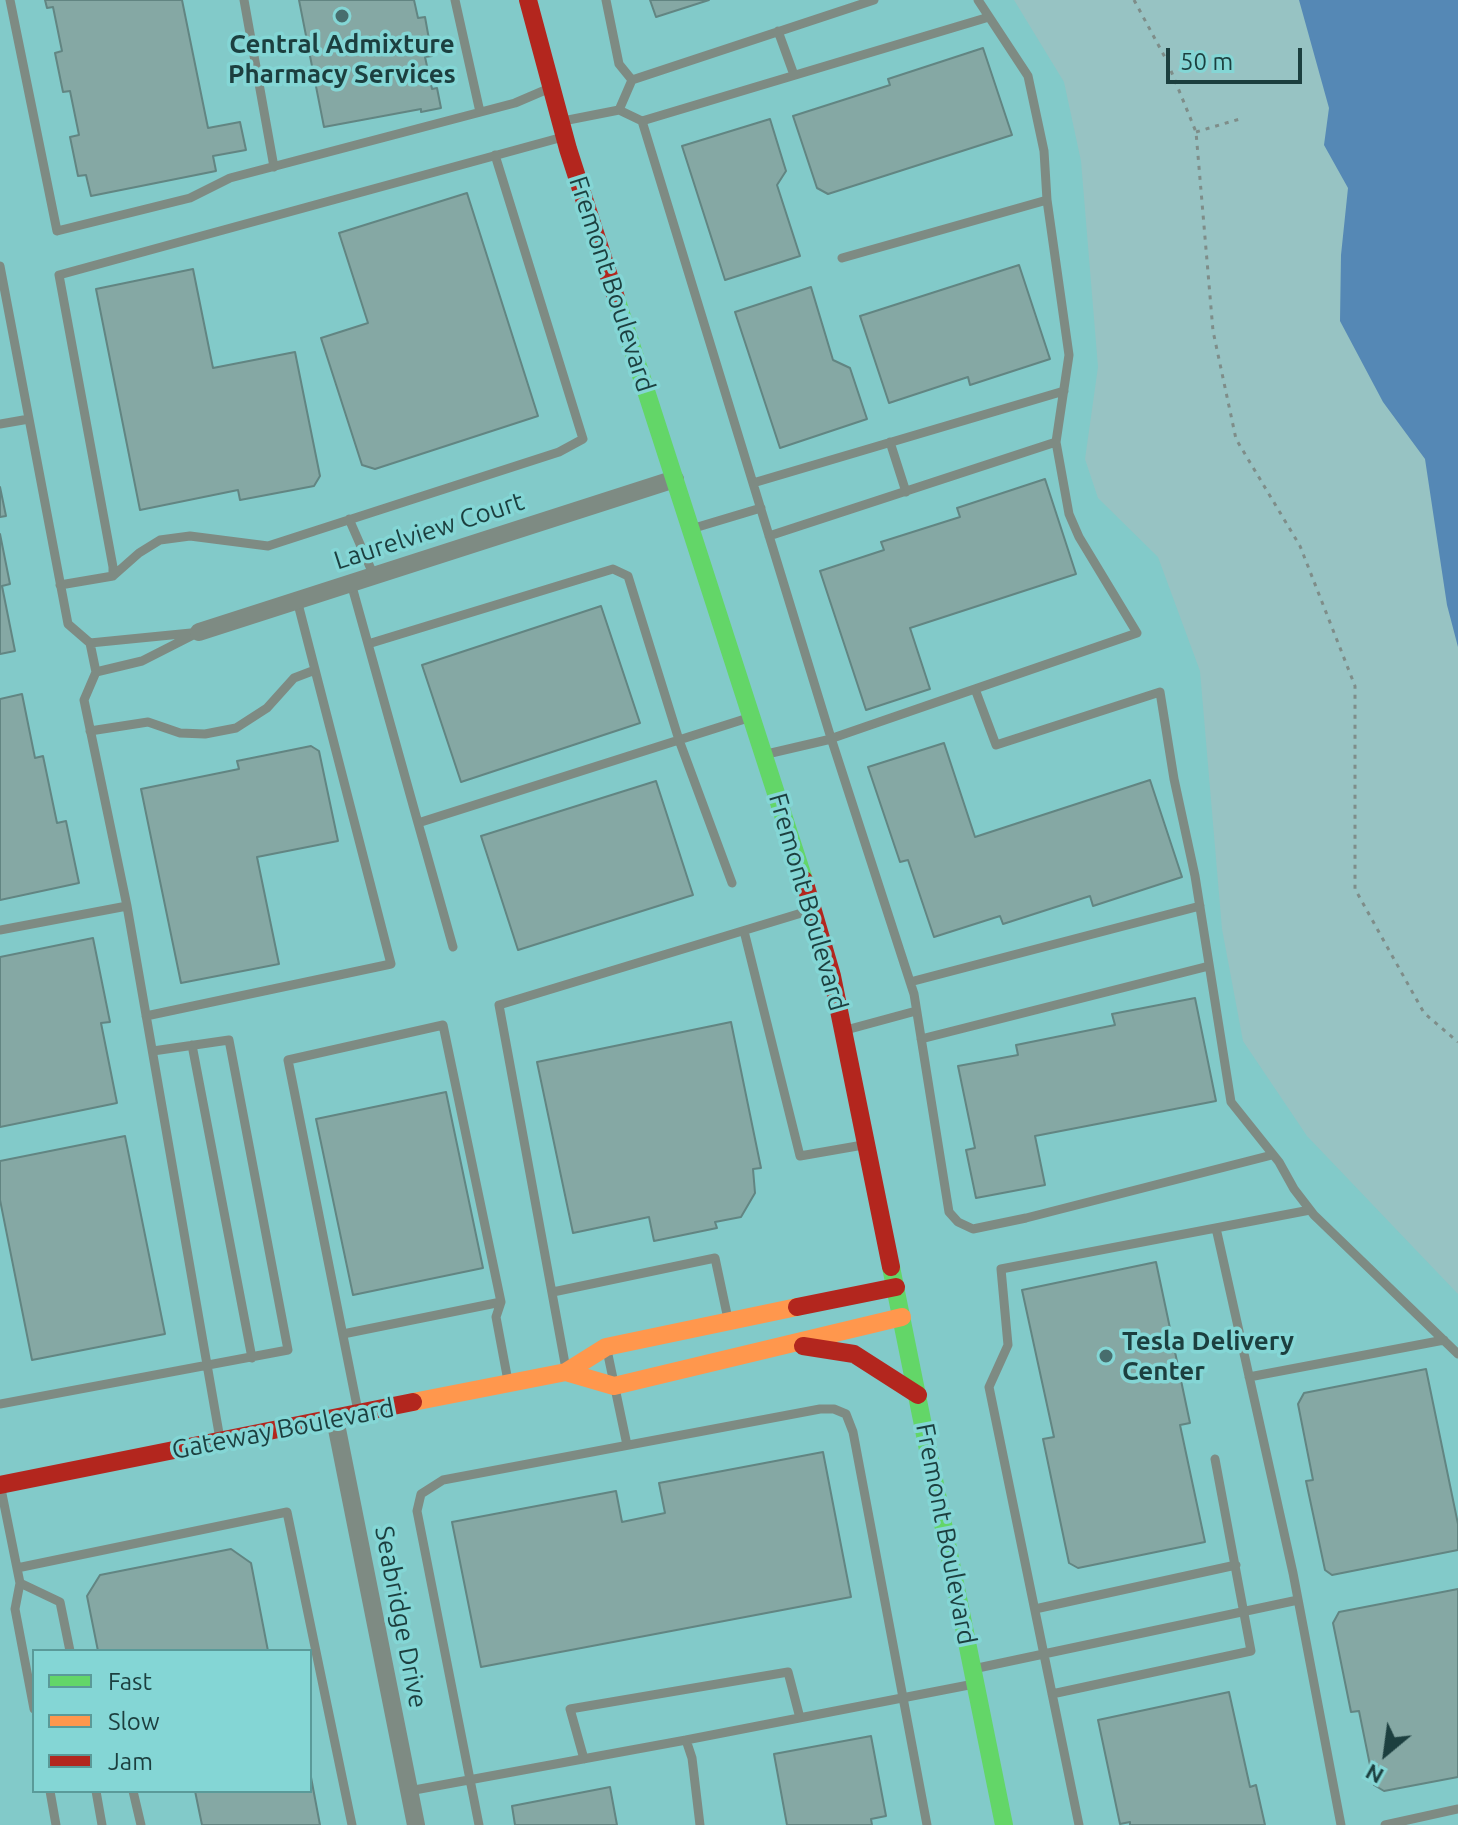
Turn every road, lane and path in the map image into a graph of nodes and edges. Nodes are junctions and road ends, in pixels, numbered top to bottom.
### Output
1 (10, 0) edge
2 (244, 0) edge
3 (455, 0) edge
4 (528, 0) edge
5 (606, 0) edge
6 (874, 0) edge
7 (978, 0) edge
8 (1134, 0) edge
9 (989, 17) junction
10 (778, 31) junction
11 (794, 75) junction
12 (632, 80) junction
13 (550, 88) junction
14 (619, 110) junction
15 (480, 112) junction
16 (1243, 118) dead end
17 (642, 121) junction
18 (562, 129) junction
19 (1196, 132) junction
20 (495, 155) junction
21 (274, 167) junction
22 (1047, 200) junction
23 (842, 258) dead end
24 (0, 266) edge
25 (1064, 391) junction
26 (29, 419) junction
27 (0, 424) edge
28 (890, 442) junction
29 (1056, 442) junction
30 (675, 479) junction
31 (753, 483) junction
32 (906, 492) junction
33 (761, 508) junction
34 (349, 519) junction
35 (691, 529) junction
36 (769, 536) junction
37 (113, 576) junction
38 (374, 576) junction
39 (351, 583) junction
40 (60, 585) junction
41 (297, 600) junction
42 (199, 632) junction
43 (90, 643) junction
44 (368, 644) junction
45 (315, 670) junction
46 (96, 672) junction
47 (975, 689) junction
48 (751, 717) junction
49 (90, 731) junction
50 (831, 738) junction
51 (679, 740) junction
52 (764, 755) junction
53 (418, 823) junction
54 (732, 883) dead end
55 (127, 906) junction
56 (1200, 906) junction
57 (813, 910) junction
58 (0, 930) edge
59 (744, 931) junction
60 (453, 947) dead end
61 (1209, 966) junction
62 (910, 982) junction
63 (916, 1011) junction
64 (146, 1016) junction
65 (845, 1030) junction
66 (921, 1039) junction
67 (1458, 1042) edge
68 (192, 1045) junction
69 (153, 1051) junction
70 (868, 1144) junction
71 (1272, 1155) junction
72 (1310, 1210) junction
73 (1216, 1228) junction
74 (896, 1287) junction
75 (553, 1292) junction
76 (501, 1302) junction
77 (902, 1317) junction
78 (729, 1323) junction
79 (343, 1334) junction
80 (1444, 1340) junction
81 (787, 1344) junction
82 (606, 1347) junction
83 (1458, 1354) edge
84 (252, 1358) junction
85 (208, 1366) junction
86 (566, 1372) junction
87 (1249, 1377) junction
88 (508, 1384) junction
89 (614, 1386) junction
90 (918, 1395) junction
91 (0, 1404) edge
92 (359, 1414) junction
93 (335, 1419) junction
94 (221, 1441) junction
95 (627, 1445) junction
96 (1215, 1459) dead end
97 (1, 1483) edge
98 (1236, 1565) junction
99 (17, 1568) junction
100 (20, 1583) junction
101 (1298, 1600) junction
102 (1035, 1609) junction
103 (1245, 1611) junction
104 (70, 1649) edge
105 (1044, 1653) junction
106 (974, 1676) junction
107 (1052, 1694) junction
108 (904, 1697) junction
109 (32, 1698) edge
110 (800, 1718) junction
111 (686, 1740) junction
112 (584, 1759) junction
113 (469, 1780) junction
114 (409, 1791) junction
115 (50, 1793) edge
116 (96, 1793) edge
117 (133, 1793) edge
118 (1458, 1809) edge
119 (56, 1825) edge
120 (102, 1825) edge
121 (141, 1825) edge
122 (352, 1825) edge
123 (416, 1825) edge
124 (479, 1825) edge
125 (700, 1825) edge
126 (927, 1825) edge
127 (1004, 1825) edge
128 (1079, 1825) edge
129 (1341, 1825) edge
130 (1390, 1825) edge

1 - 21 lane
2 - 21 lane
3 - 15 lane
4 - 13 main road, Fremont Boulevard
5 - 12 lane
6 - 10 lane
7 - 9 lane
8 - 19 path
9 - 11 lane
9 - 22 lane
10 - 11 lane
10 - 12 lane
11 - 17 lane
12 - 14 lane
13 - 15 lane
13 - 18 main road, Fremont Boulevard
14 - 17 lane
14 - 18 lane
15 - 21 lane
16 - 19 path
17 - 31 lane
18 - 20 lane
18 - 30 main road, Fremont Boulevard
19 - 67 path
20 - 34 lane
20 - 37 lane
22 - 23 lane
22 - 25 lane
24 - 26 lane
25 - 28 lane
25 - 29 lane
26 - 27 lane
26 - 40 lane
28 - 31 lane
28 - 32 lane
29 - 32 lane
29 - 47 lane
30 - 35 main road, Fremont Boulevard
30 - 38 street, Laurelview Court
31 - 33 lane
32 - 36 lane
33 - 35 lane
33 - 36 lane
34 - 37 lane
34 - 38 lane
35 - 48 main road, Fremont Boulevard
36 - 50 lane
37 - 40 lane
38 - 39 street, Laurelview Court
39 - 41 street, Laurelview Court
39 - 44 lane
40 - 43 lane
41 - 42 street, Laurelview Court
41 - 45 lane
42 - 43 lane
42 - 46 lane
43 - 46 lane
44 - 51 lane
44 - 53 lane
45 - 49 lane
45 - 64 lane
46 - 49 lane
47 - 50 lane
47 - 56 lane
48 - 51 lane
48 - 52 main road, Fremont Boulevard
49 - 55 lane
50 - 52 lane
50 - 62 lane
51 - 53 lane
51 - 54 lane
52 - 57 main road, Fremont Boulevard
53 - 60 lane
55 - 58 lane
55 - 64 lane
56 - 61 lane
56 - 62 lane
57 - 59 lane
57 - 65 main road, Fremont Boulevard
59 - 70 lane
59 - 75 lane
61 - 66 lane
61 - 71 lane
62 - 63 lane
63 - 65 lane
63 - 66 lane
64 - 69 lane
65 - 70 main road, Fremont Boulevard
66 - 71 lane
68 - 69 lane
68 - 84 lane
68 - 84 lane
69 - 85 lane
70 - 74 main road, Fremont Boulevard
71 - 72 lane
72 - 73 lane
72 - 80 lane
73 - 87 lane
73 - 102 lane
74 - 77 main road, Fremont Boulevard
74 - 78 main road, Gateway Boulevard
75 - 78 lane
75 - 86 lane
76 - 79 lane
76 - 79 lane
76 - 88 lane
77 - 81 main road, Gateway Boulevard
77 - 90 main road, Fremont Boulevard
78 - 82 main road, Gateway Boulevard
79 - 92 lane
80 - 83 lane
80 - 87 lane
81 - 89 main road, Gateway Boulevard
81 - 90 main road
82 - 86 main road, Gateway Boulevard
82 - 89 lane
84 - 85 lane
85 - 91 lane
85 - 94 lane
86 - 88 main road, Gateway Boulevard
86 - 89 main road, Gateway Boulevard
87 - 101 lane
88 - 92 main road, Gateway Boulevard
89 - 95 lane
90 - 106 main road, Fremont Boulevard
92 - 93 main road, Gateway Boulevard
93 - 94 main road, Gateway Boulevard
93 - 114 street, Seabridge Drive
94 - 97 main road, Gateway Boulevard
95 - 108 lane
95 - 113 lane
96 - 98 lane
97 - 99 lane
98 - 102 lane
98 - 103 lane
99 - 100 lane
99 - 122 lane
100 - 104 lane
100 - 109 lane
101 - 103 lane
101 - 129 lane
102 - 105 lane
103 - 105 lane
103 - 107 lane
105 - 106 lane
105 - 107 lane
106 - 108 lane
106 - 127 main road, Fremont Boulevard
107 - 128 lane
108 - 110 lane
108 - 126 lane
110 - 111 lane
110 - 112 lane
111 - 112 lane
111 - 125 lane
112 - 113 lane
113 - 114 lane
113 - 124 lane
114 - 123 street, Seabridge Drive
115 - 119 lane
116 - 120 lane
117 - 121 lane
118 - 130 lane

